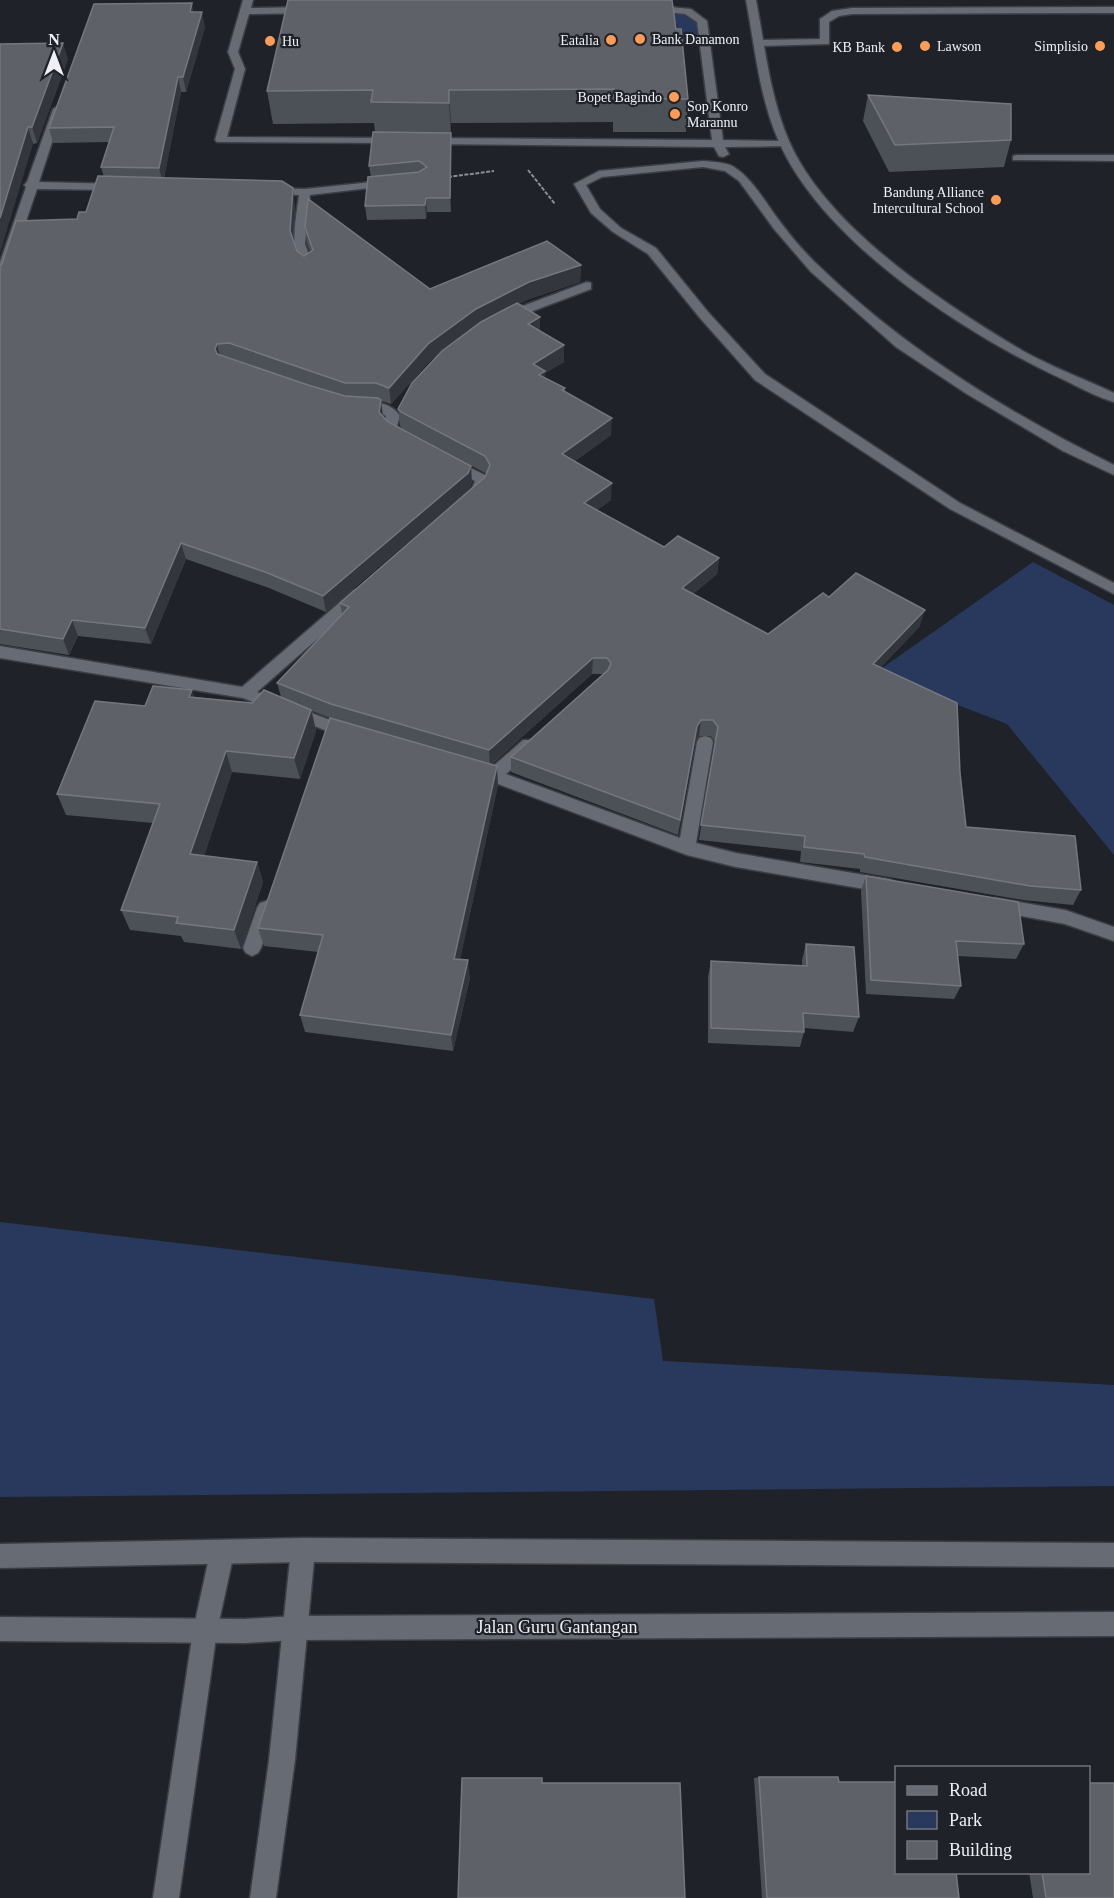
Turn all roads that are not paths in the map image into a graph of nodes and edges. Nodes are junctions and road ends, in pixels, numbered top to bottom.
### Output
1 (752, 0) edge
2 (247, 5) edge
3 (640, 8) edge
4 (317, 10) edge
5 (1114, 10) edge
6 (760, 43) junction
7 (62, 98) edge
8 (718, 142) junction
9 (785, 144) junction
10 (1017, 158) dead end
11 (1114, 158) edge
12 (728, 168) junction
13 (409, 182) edge
14 (30, 185) junction
15 (132, 188) edge
16 (258, 190) edge
17 (305, 192) junction
18 (307, 266) edge
19 (0, 280) edge
20 (588, 286) dead end
21 (491, 324) edge
22 (1114, 399) edge
23 (402, 402) edge
24 (348, 407) edge
25 (393, 416) junction
26 (422, 448) edge
27 (441, 458) edge
28 (1114, 471) edge
29 (454, 512) edge
30 (367, 587) edge
31 (1114, 590) edge
32 (0, 652) edge
33 (245, 693) junction
34 (538, 735) edge
35 (361, 736) edge
36 (705, 742) dead end
37 (461, 765) edge
38 (494, 775) junction
39 (687, 848) junction
40 (900, 888) edge
41 (271, 893) edge
42 (982, 903) edge
43 (1114, 934) edge
44 (252, 948) dead end
45 (303, 1550) junction
46 (222, 1553) junction
47 (0, 1556) edge
48 (1114, 1556) edge
49 (1114, 1624) edge
50 (295, 1628) junction
51 (0, 1629) edge
52 (205, 1631) junction
53 (166, 1898) edge
54 (263, 1898) edge

1 - 6 street
2 - 4 street
2 - 8 street
3 - 8 street
5 - 6 street
6 - 9 street
7 - 14 street
8 - 9 street
8 - 12 street
9 - 22 street
10 - 11 street
12 - 28 street
12 - 31 street
13 - 17 street
14 - 15 street
14 - 19 street
16 - 17 street
17 - 18 street
20 - 21 street
23 - 25 street
24 - 25 street
25 - 26 street
27 - 29 street
30 - 33 street
32 - 33 street
33 - 35 street
34 - 38 street
36 - 39 street
37 - 38 street
38 - 39 street
39 - 40 street
41 - 44 street
42 - 43 street
45 - 46 street
45 - 48 street
45 - 50 street
46 - 47 street
46 - 52 street
49 - 50 street, Jalan Guru Gantangan
50 - 52 street, Jalan Guru Gantangan
50 - 54 street
51 - 52 street, Jalan Guru Gantangan
52 - 53 street

